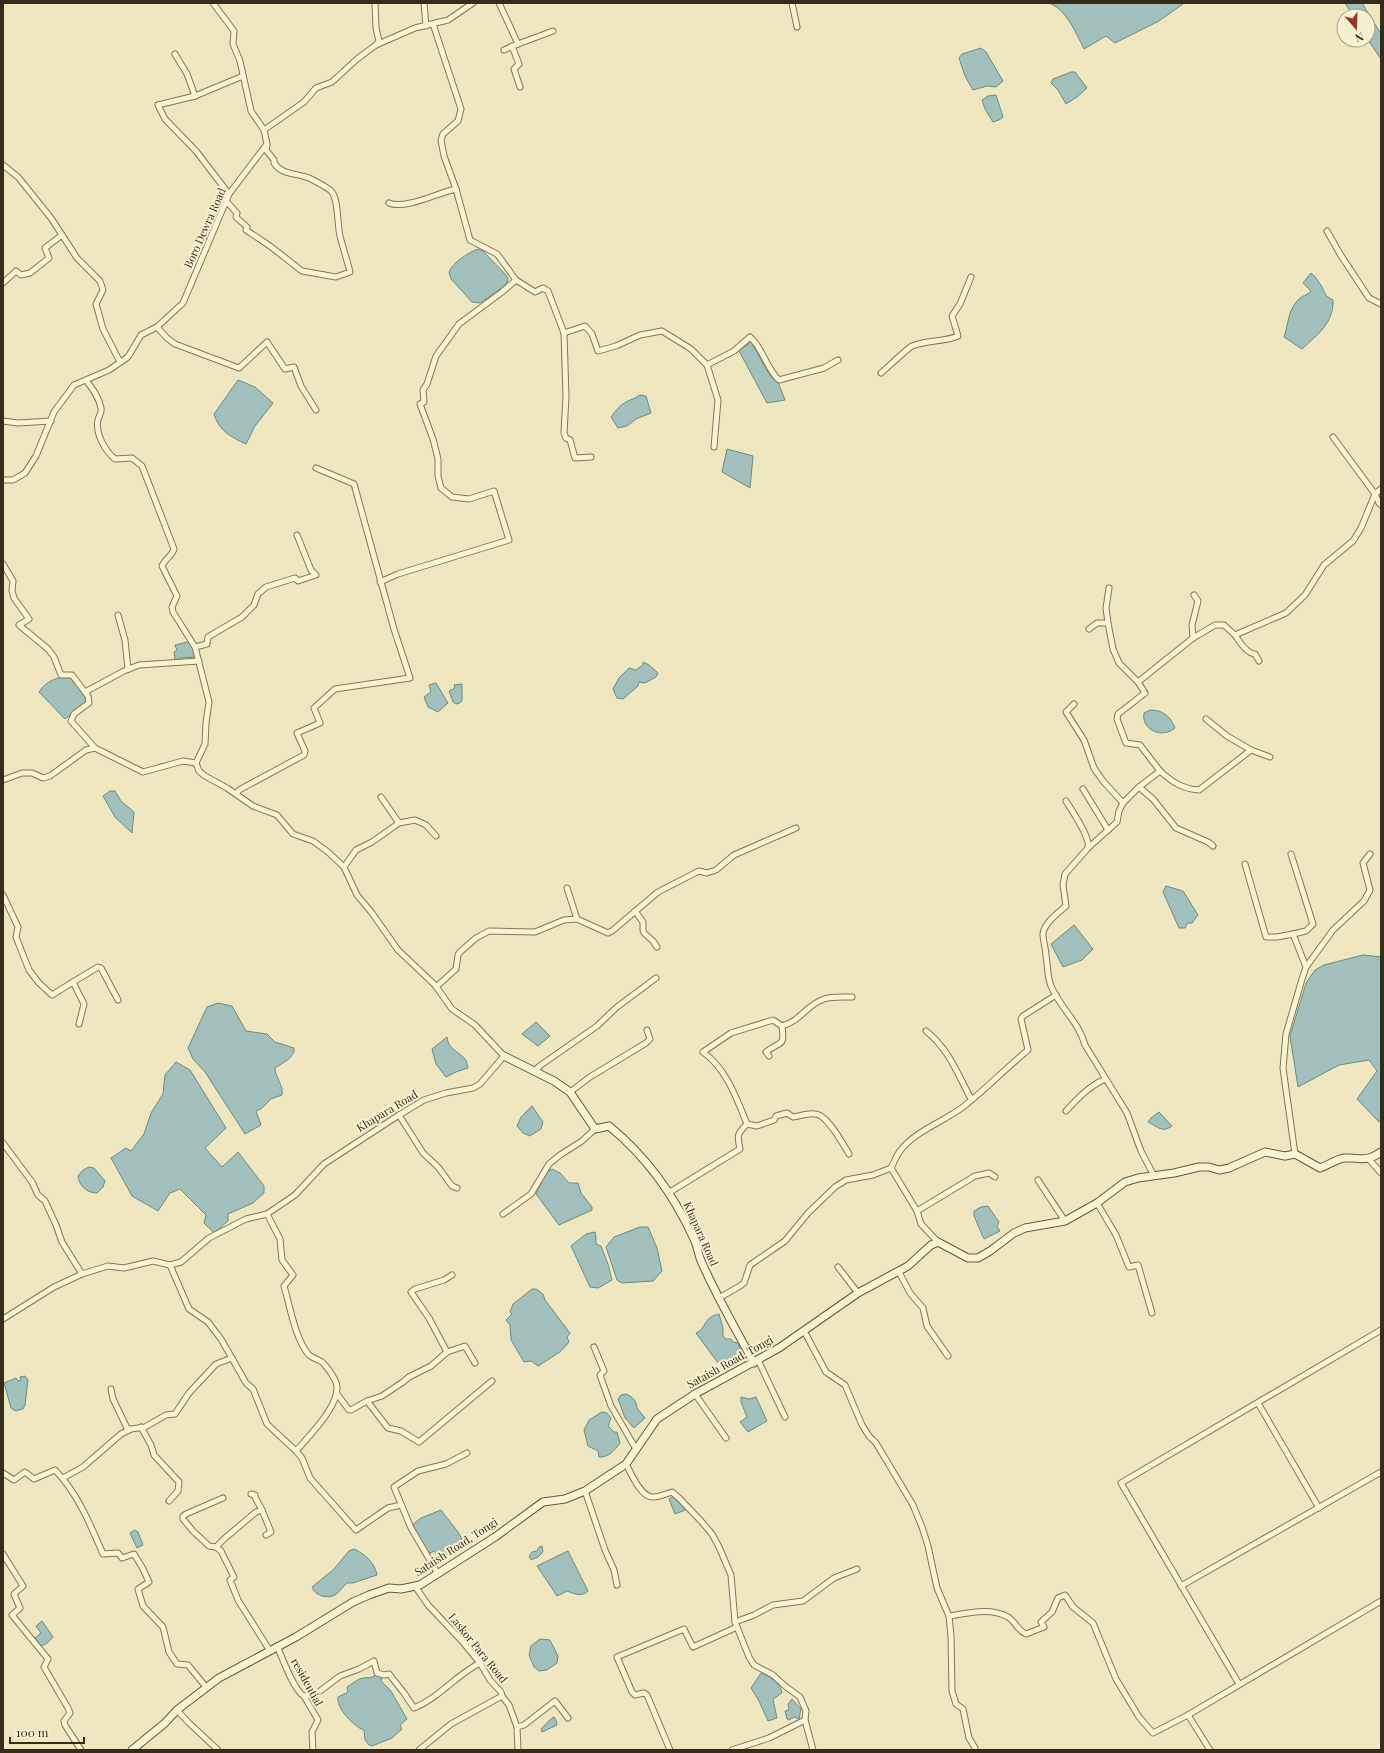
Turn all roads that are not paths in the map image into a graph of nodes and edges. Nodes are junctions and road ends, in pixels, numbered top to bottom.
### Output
1 (213, 3) edge
2 (375, 3) edge
3 (424, 3) edge
4 (473, 3) edge
5 (500, 3) edge
6 (792, 3) edge
7 (433, 24) junction
8 (426, 26) junction
9 (797, 27) dead end
10 (552, 32) dead end
11 (515, 45) junction
12 (376, 46) junction
13 (504, 50) dead end
14 (175, 54) dead end
15 (243, 76) junction
16 (520, 86) dead end
17 (195, 96) junction
18 (264, 130) junction
19 (267, 144) junction
20 (3, 165) edge
21 (456, 189) junction
22 (229, 194) junction
23 (226, 201) junction
24 (390, 203) dead end
25 (1327, 231) dead end
26 (62, 235) junction
27 (971, 277) dead end
28 (516, 280) junction
29 (3, 283) edge
30 (1381, 304) edge
31 (157, 327) junction
32 (564, 333) junction
33 (838, 360) dead end
34 (120, 362) junction
35 (707, 365) junction
36 (881, 373) dead end
37 (86, 380) junction
38 (316, 410) dead end
39 (3, 421) edge
40 (51, 421) junction
41 (1333, 437) dead end
42 (714, 447) dead end
43 (591, 456) dead end
44 (316, 468) dead end
45 (3, 480) edge
46 (1381, 490) edge
47 (1375, 494) junction
48 (1381, 505) edge
49 (297, 535) dead end
50 (3, 564) edge
51 (380, 582) junction
52 (1109, 588) dead end
53 (1194, 595) dead end
54 (118, 615) dead end
55 (1108, 623) junction
56 (1089, 629) dead end
57 (1234, 635) junction
58 (1192, 638) junction
59 (195, 647) junction
60 (199, 661) junction
61 (1260, 661) dead end
62 (128, 669) junction
63 (1138, 682) junction
64 (85, 692) junction
65 (1074, 704) dead end
66 (1206, 719) dead end
67 (95, 748) junction
68 (1251, 750) junction
69 (1270, 757) dead end
70 (196, 763) junction
71 (1160, 771) junction
72 (3, 780) edge
73 (1139, 786) junction
74 (1083, 790) dead end
75 (236, 794) junction
76 (381, 797) dead end
77 (1066, 801) dead end
78 (1123, 803) junction
79 (399, 823) junction
80 (796, 828) dead end
81 (1108, 830) junction
82 (436, 836) dead end
83 (1214, 846) dead end
84 (1088, 848) junction
85 (1291, 854) dead end
86 (1370, 854) dead end
87 (1245, 864) dead end
88 (344, 867) junction
89 (567, 888) dead end
90 (3, 894) edge
91 (635, 911) junction
92 (577, 919) junction
93 (1293, 934) junction
94 (657, 947) dead end
95 (1306, 967) junction
96 (656, 978) dead end
97 (73, 982) junction
98 (436, 987) junction
99 (1056, 995) junction
100 (852, 997) dead end
101 (118, 1000) dead end
102 (79, 1024) dead end
103 (782, 1026) junction
104 (647, 1030) dead end
105 (926, 1031) dead end
106 (504, 1056) junction
107 (769, 1056) dead end
108 (534, 1071) junction
109 (1105, 1079) junction
110 (570, 1092) junction
111 (972, 1099) junction
112 (1066, 1111) dead end
113 (399, 1115) junction
114 (747, 1124) junction
115 (595, 1129) junction
116 (3, 1143) edge
117 (1381, 1152) edge
118 (848, 1154) dead end
119 (1295, 1154) junction
120 (1368, 1158) junction
121 (891, 1168) junction
122 (1381, 1173) edge
123 (1154, 1176) junction
124 (995, 1177) dead end
125 (1038, 1180) dead end
126 (457, 1188) dead end
127 (670, 1192) junction
128 (1097, 1203) junction
129 (916, 1211) junction
130 (267, 1214) junction
131 (502, 1214) dead end
132 (1065, 1221) junction
133 (938, 1242) junction
134 (170, 1265) junction
135 (838, 1267) dead end
136 (899, 1272) junction
137 (82, 1274) junction
138 (452, 1275) dead end
139 (858, 1293) junction
140 (719, 1298) junction
141 (1152, 1313) dead end
142 (3, 1319) edge
143 (1381, 1330) edge
144 (804, 1331) junction
145 (594, 1347) dead end
146 (447, 1352) junction
147 (948, 1356) dead end
148 (232, 1358) junction
149 (756, 1362) junction
150 (475, 1363) dead end
151 (492, 1380) dead end
152 (111, 1389) dead end
153 (337, 1394) junction
154 (695, 1394) junction
155 (367, 1401) junction
156 (1258, 1404) junction
157 (784, 1417) dead end
158 (141, 1427) junction
159 (131, 1429) junction
160 (726, 1438) dead end
161 (636, 1449) junction
162 (296, 1451) junction
163 (467, 1453) dead end
164 (626, 1464) junction
165 (1381, 1472) edge
166 (3, 1473) edge
167 (63, 1478) junction
168 (585, 1491) junction
169 (251, 1494) dead end
170 (223, 1498) dead end
171 (169, 1500) dead end
172 (401, 1505) junction
173 (1319, 1508) junction
174 (262, 1510) junction
175 (266, 1535) dead end
176 (216, 1547) junction
177 (3, 1554) edge
178 (857, 1569) dead end
179 (438, 1574) junction
180 (617, 1585) dead end
181 (415, 1586) junction
182 (1181, 1586) junction
183 (1381, 1601) edge
184 (949, 1616) junction
185 (736, 1625) junction
186 (277, 1646) junction
187 (270, 1651) junction
188 (480, 1663) junction
189 (1239, 1684) junction
190 (206, 1688) junction
191 (304, 1696) junction
192 (502, 1696) junction
193 (177, 1710) junction
194 (1188, 1715) junction
195 (568, 1718) dead end
196 (805, 1720) junction
197 (517, 1727) junction
198 (975, 1748) dead end
199 (81, 1750) edge
200 (132, 1750) edge
201 (218, 1750) edge
202 (313, 1750) edge
203 (419, 1750) edge
204 (518, 1750) edge
205 (670, 1750) edge
206 (732, 1750) edge
207 (813, 1750) edge
208 (1210, 1750) edge

1 - 15 street
2 - 12 street
3 - 8 street
4 - 7 street
5 - 11 street
6 - 9 street
7 - 8 street
7 - 21 street
8 - 12 street
10 - 11 street
11 - 13 street
11 - 16 street
12 - 18 street
14 - 17 street
15 - 17 street
15 - 18 street
17 - 22 street
18 - 19 street
19 - 22 street, Boro Dewra Road
19 - 23 street
20 - 26 street
21 - 24 street
21 - 28 street
22 - 23 street, Boro Dewra Road
23 - 31 street, Boro Dewra Road
25 - 30 street
26 - 29 street
26 - 34 street
27 - 36 street
28 - 32 street
28 - 51 street
31 - 34 street, Boro Dewra Road
31 - 38 street
32 - 35 street
32 - 43 street
33 - 35 street
34 - 37 street, Boro Dewra Road
35 - 42 street
37 - 40 street, Boro Dewra Road
37 - 59 street
39 - 40 street
40 - 45 street, Boro Dewra Road
41 - 47 street
44 - 51 street
46 - 47 street
47 - 48 street
47 - 57 street
49 - 59 street
50 - 64 street
51 - 75 street
52 - 55 street
53 - 58 street
54 - 62 street
55 - 56 street
55 - 63 street
57 - 58 street
57 - 61 street
58 - 63 street
59 - 60 street
60 - 62 street
60 - 70 street
62 - 64 street
63 - 71 street
64 - 67 street
65 - 78 street
66 - 68 street
67 - 70 street
67 - 72 street
68 - 69 street
68 - 71 street
70 - 75 street
71 - 73 street
73 - 78 street
73 - 83 street
74 - 81 street
75 - 88 street
76 - 79 street
77 - 84 street
78 - 81 street
79 - 82 street
79 - 88 street
80 - 91 street
81 - 84 street
84 - 99 street
85 - 93 street
86 - 95 street
87 - 93 street
88 - 98 street
89 - 92 street
90 - 97 street
91 - 92 street
91 - 94 street
92 - 98 street
93 - 95 street
95 - 119 street
96 - 108 street
97 - 101 street
97 - 102 street
98 - 106 street
99 - 109 street
99 - 111 street
100 - 103 street
103 - 107 street
103 - 114 street
104 - 110 street
105 - 111 street
106 - 108 street
106 - 113 street, Khapara Road
108 - 110 street
109 - 112 street
109 - 123 street
110 - 115 street
111 - 121 street
113 - 126 street
113 - 130 street, Khapara Road
114 - 118 street
114 - 127 street
115 - 127 street, Khapara Road
115 - 131 street
116 - 137 street
117 - 120 street
119 - 120 street
119 - 123 street
120 - 122 street
121 - 129 street
121 - 140 street
123 - 128 street
124 - 129 street
125 - 132 street
127 - 140 street, Khapara Road
128 - 132 street
128 - 141 street
129 - 133 street
130 - 134 street, Khapara Road
130 - 153 street
132 - 133 street
133 - 136 street, Sataish Road, Tongi
134 - 137 street
134 - 148 street
135 - 139 street
136 - 139 street, Sataish Road, Tongi
136 - 147 street
137 - 142 street
138 - 146 street
139 - 144 street, Sataish Road, Tongi
140 - 149 street, Khapara Road
143 - 156 street
144 - 149 street, Sataish Road, Tongi
144 - 184 street
145 - 161 street
146 - 150 street
146 - 155 street
148 - 158 street
148 - 162 street
149 - 154 street, Sataish Road, Tongi
149 - 157 street
151 - 155 street
152 - 159 street
153 - 155 street
153 - 162 street
154 - 160 street
154 - 161 street, Sataish Road, Tongi
156 - 173 street
156 - 182 street
158 - 159 street
158 - 171 street
159 - 167 street
161 - 164 street, Sataish Road, Tongi
162 - 172 street
163 - 172 street
164 - 168 street, Sataish Road, Tongi
164 - 185 street
165 - 173 street
166 - 167 street
167 - 190 street
168 - 179 street, Sataish Road, Tongi
168 - 180 street
169 - 174 street
170 - 176 street
172 - 179 street
173 - 182 street
174 - 175 street
174 - 176 street
176 - 187 street
177 - 199 street
178 - 185 street
179 - 181 street, Sataish Road, Tongi
181 - 186 street, Sataish Road, Tongi
181 - 188 street, Laskor Para Road
182 - 189 street
183 - 189 street
184 - 194 street
184 - 198 street
185 - 196 street
185 - 205 street
186 - 187 street, Sataish Road, Tongi
186 - 191 street, residential
187 - 190 street, Sataish Road, Tongi
188 - 191 street
188 - 192 street, Laskor Para Road
189 - 194 street
190 - 193 street, Sataish Road, Tongi
191 - 202 street, residential
192 - 197 street, Laskor Para Road
192 - 203 street
193 - 200 street, Sataish Road, Tongi
193 - 201 street
194 - 208 street
195 - 197 street
196 - 206 street
196 - 207 street
197 - 204 street, Laskor Para Road

